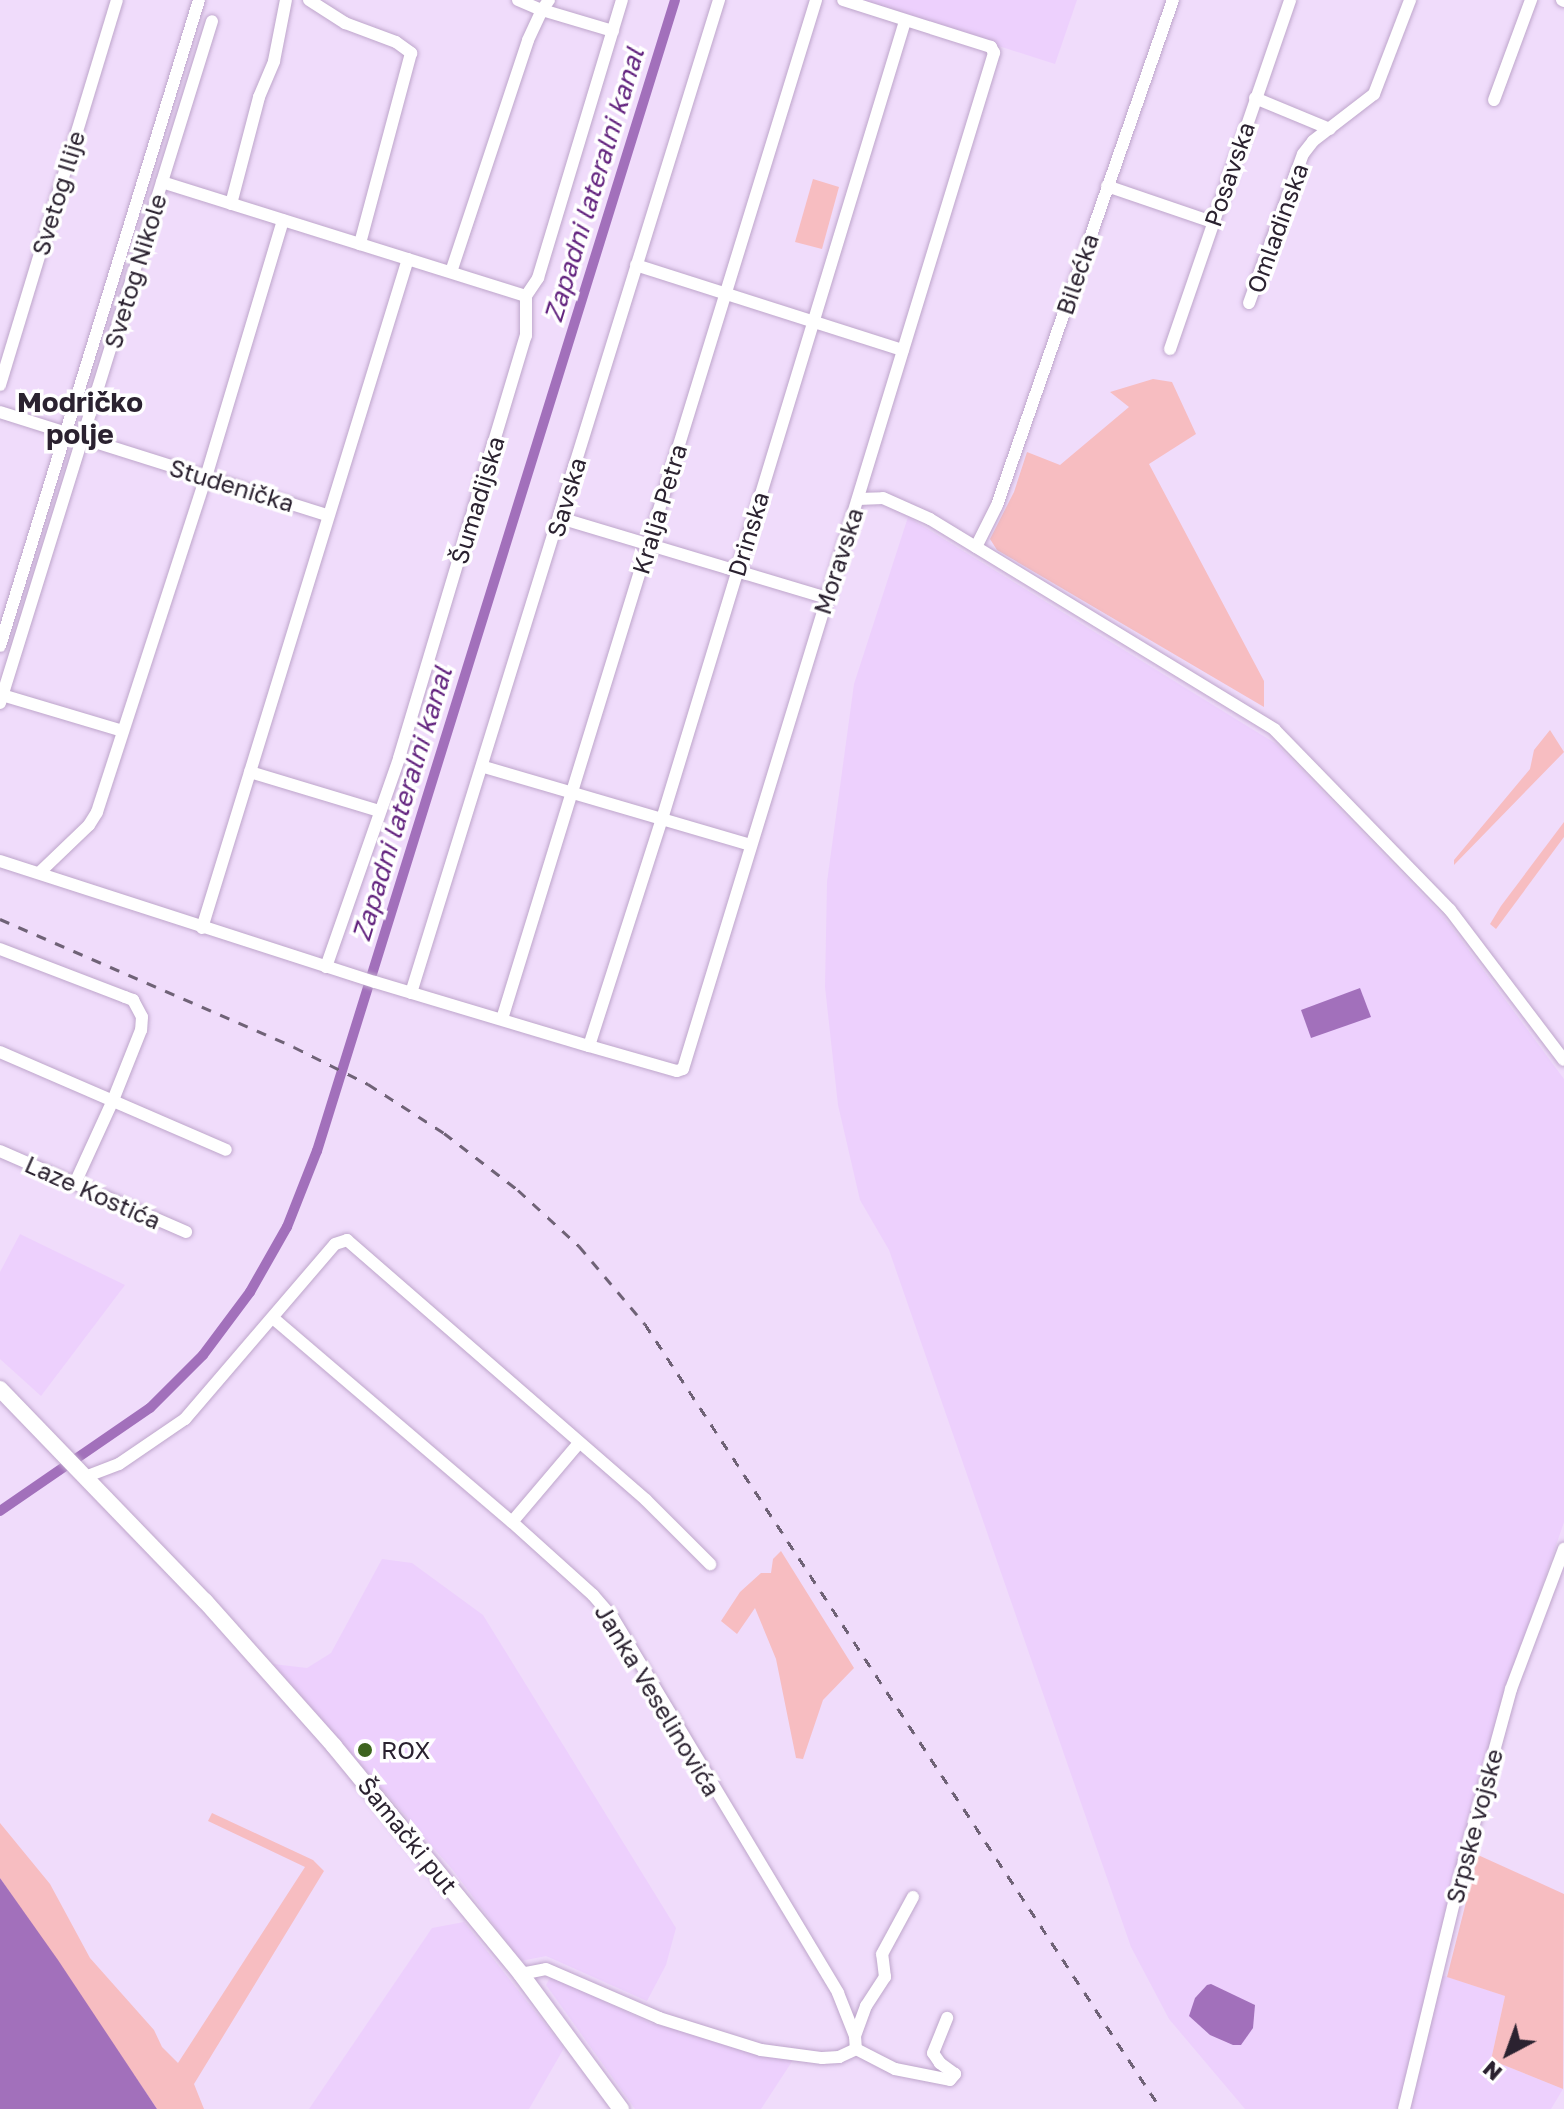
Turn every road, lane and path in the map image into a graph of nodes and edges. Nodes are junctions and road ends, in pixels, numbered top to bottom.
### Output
1 (117, 0) edge
2 (199, 0) edge
3 (286, 0) edge
4 (309, 0) edge
5 (518, 0) edge
6 (622, 0) edge
7 (719, 0) edge
8 (816, 0) edge
9 (843, 0) edge
10 (1173, 0) edge
11 (1290, 0) edge
12 (1410, 0) edge
13 (1531, 0) edge
14 (546, 5) edge
15 (212, 21) dead end
16 (905, 21) junction
17 (613, 31) junction
18 (1255, 98) junction
19 (1494, 100) dead end
20 (1330, 129) junction
21 (162, 182) junction
22 (1107, 186) junction
23 (231, 204) junction
24 (283, 220) junction
25 (1212, 222) junction
26 (360, 244) junction
27 (408, 259) junction
28 (636, 265) junction
29 (451, 272) junction
30 (725, 293) junction
31 (526, 296) junction
32 (1249, 303) dead end
33 (814, 322) junction
34 (1170, 349) dead end
35 (903, 350) junction
36 (0, 385) edge
37 (0, 412) edge
38 (66, 432) junction
39 (84, 437) junction
40 (206, 477) junction
41 (858, 499) junction
42 (327, 515) junction
43 (560, 518) junction
44 (648, 544) junction
45 (976, 547) junction
46 (737, 571) junction
47 (826, 598) junction
48 (0, 646) edge
49 (1, 699) edge
50 (123, 731) junction
51 (484, 767) junction
52 (250, 772) junction
53 (573, 793) junction
54 (379, 811) junction
55 (662, 819) junction
56 (751, 845) junction
57 (0, 861) edge
58 (39, 873) junction
59 (202, 928) junction
60 (0, 949) edge
61 (326, 967) junction
62 (411, 993) junction
63 (502, 1019) junction
64 (589, 1046) junction
65 (0, 1052) edge
66 (1564, 1060) edge
67 (114, 1098) junction
68 (226, 1150) dead end
69 (0, 1151) edge
70 (75, 1183) junction
71 (186, 1232) dead end
72 (273, 1318) junction
73 (0, 1389) edge
74 (579, 1443) junction
75 (82, 1473) junction
76 (512, 1522) junction
77 (1564, 1549) edge
78 (710, 1564) dead end
79 (913, 1897) dead end
80 (521, 1974) junction
81 (947, 2018) dead end
82 (855, 2042) junction
83 (621, 2109) edge
84 (1404, 2109) edge

1 - 36 street, Svetog Ilije
2 - 38 street
3 - 23 street
4 - 26 street
5 - 14 street
6 - 17 street, Šumadijska
7 - 28 street, Savska
8 - 30 street, Kralja Petra
9 - 16 street
10 - 22 street, Bilećka
11 - 18 street, Posavska
12 - 20 street, Omladinska
13 - 19 street
14 - 17 street
14 - 29 street
15 - 21 street, Svetog Nikole
16 - 33 street, Drinska
16 - 35 street, Moravska
17 - 31 street, Šumadijska
18 - 20 street
18 - 25 street, Posavska
20 - 32 street, Omladinska
21 - 23 street
21 - 39 street, Svetog Nikole
22 - 25 street
22 - 45 street, Bilećka
23 - 24 street
24 - 26 street
24 - 40 street
25 - 34 street, Posavska
26 - 27 street
27 - 29 street
27 - 42 street
28 - 30 street
28 - 43 street, Savska
29 - 31 street
30 - 33 street
30 - 44 street, Kralja Petra
31 - 54 street, Šumadijska
33 - 35 street
33 - 46 street, Drinska
35 - 41 street, Moravska
37 - 38 street, Studenička
38 - 39 street, Studenička
38 - 48 street
39 - 40 street, Studenička
39 - 49 street, Svetog Nikole
40 - 42 street, Studenička
40 - 50 street
41 - 45 street
41 - 47 street, Moravska
42 - 52 street
43 - 44 street
43 - 51 street, Savska
44 - 46 street
44 - 53 street, Kralja Petra
45 - 66 street
46 - 47 street
46 - 55 street, Drinska
47 - 56 street, Moravska
49 - 50 street
50 - 58 street
51 - 53 street
51 - 62 street, Savska
52 - 54 street
52 - 59 street
53 - 55 street
53 - 63 street, Kralja Petra
54 - 61 street, Šumadijska
55 - 56 street
55 - 64 street, Drinska
56 - 64 street, Moravska
57 - 58 street
58 - 59 street
59 - 61 street
60 - 67 street
61 - 62 street
62 - 63 street
63 - 64 street
65 - 67 street
67 - 68 street
67 - 70 street
69 - 70 street, Laze Kostića
70 - 71 street, Laze Kostića
72 - 74 street
72 - 75 street
72 - 76 street, Janka Veselinovića
73 - 75 main road, Šamački put
74 - 76 street
74 - 78 street
75 - 80 main road, Šamački put
76 - 82 street, Janka Veselinovića
77 - 84 street, Srpske vojske
79 - 82 street
80 - 82 street
80 - 83 main road, Šamački put
81 - 82 street

